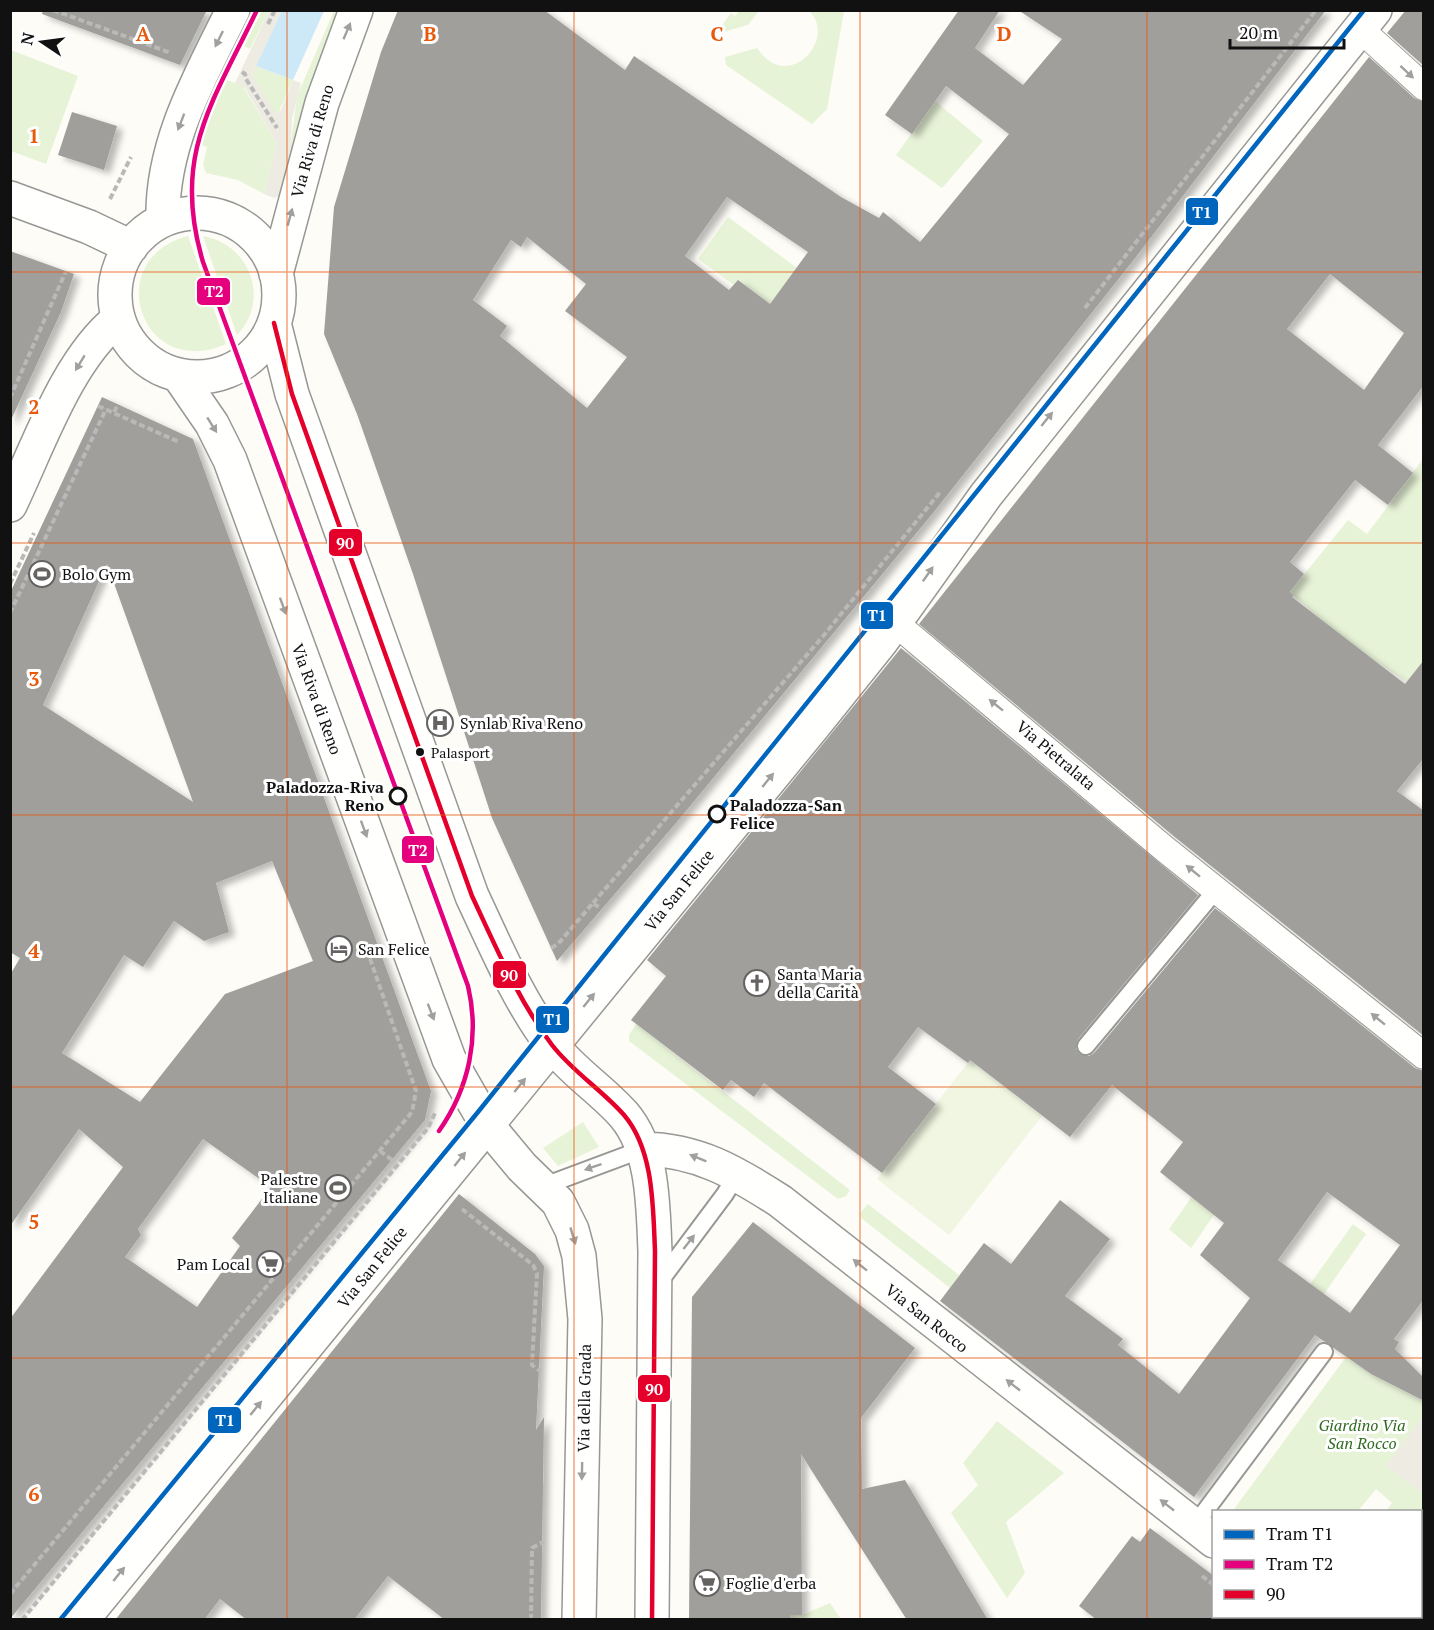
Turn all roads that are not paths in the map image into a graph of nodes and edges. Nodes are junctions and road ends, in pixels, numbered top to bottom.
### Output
1 (233, 10) edge
2 (356, 10) edge
3 (1367, 20) edge
4 (1424, 87) edge
5 (10, 198) edge
6 (163, 220) junction
7 (131, 247) junction
8 (276, 274) junction
9 (118, 319) junction
10 (274, 323) junction
11 (179, 376) junction
12 (10, 505) edge
13 (894, 622) junction
14 (1216, 890) junction
15 (552, 1046) junction
16 (1086, 1046) dead end
17 (1424, 1056) edge
18 (487, 1125) junction
19 (643, 1149) junction
20 (737, 1174) junction
21 (544, 1186) junction
22 (655, 1290) junction
23 (1324, 1352) dead end
24 (1219, 1510) edge
25 (1204, 1533) edge
26 (82, 1620) edge
27 (579, 1620) edge
28 (652, 1620) edge

1 -> 6 street
8 -> 2 street, Via Riva di Reno
3 -> 4 street
13 -> 3 street, Via San Felice
5 - 7 street
6 - 7 street
6 - 8 street
7 - 9 street
8 - 10 street
9 - 11 street
9 -> 12 street
10 - 11 street
10 - 15 street
11 -> 18 street, Via Riva di Reno
14 -> 13 street, Via Pietralata
15 -> 13 street, Via San Felice
14 - 16 lane
17 -> 14 street, Via Pietralata
18 -> 15 street, Via San Felice
15 - 19 street
18 - 21 street, Via della Grada
26 -> 18 street, Via San Felice
20 -> 19 street, Via San Rocco
19 -> 21 lane
19 - 22 street
22 -> 20 lane
25 -> 20 street, Via San Rocco
21 -> 27 street, Via della Grada
22 - 28 street
23 - 24 lane, Via San Rocco

